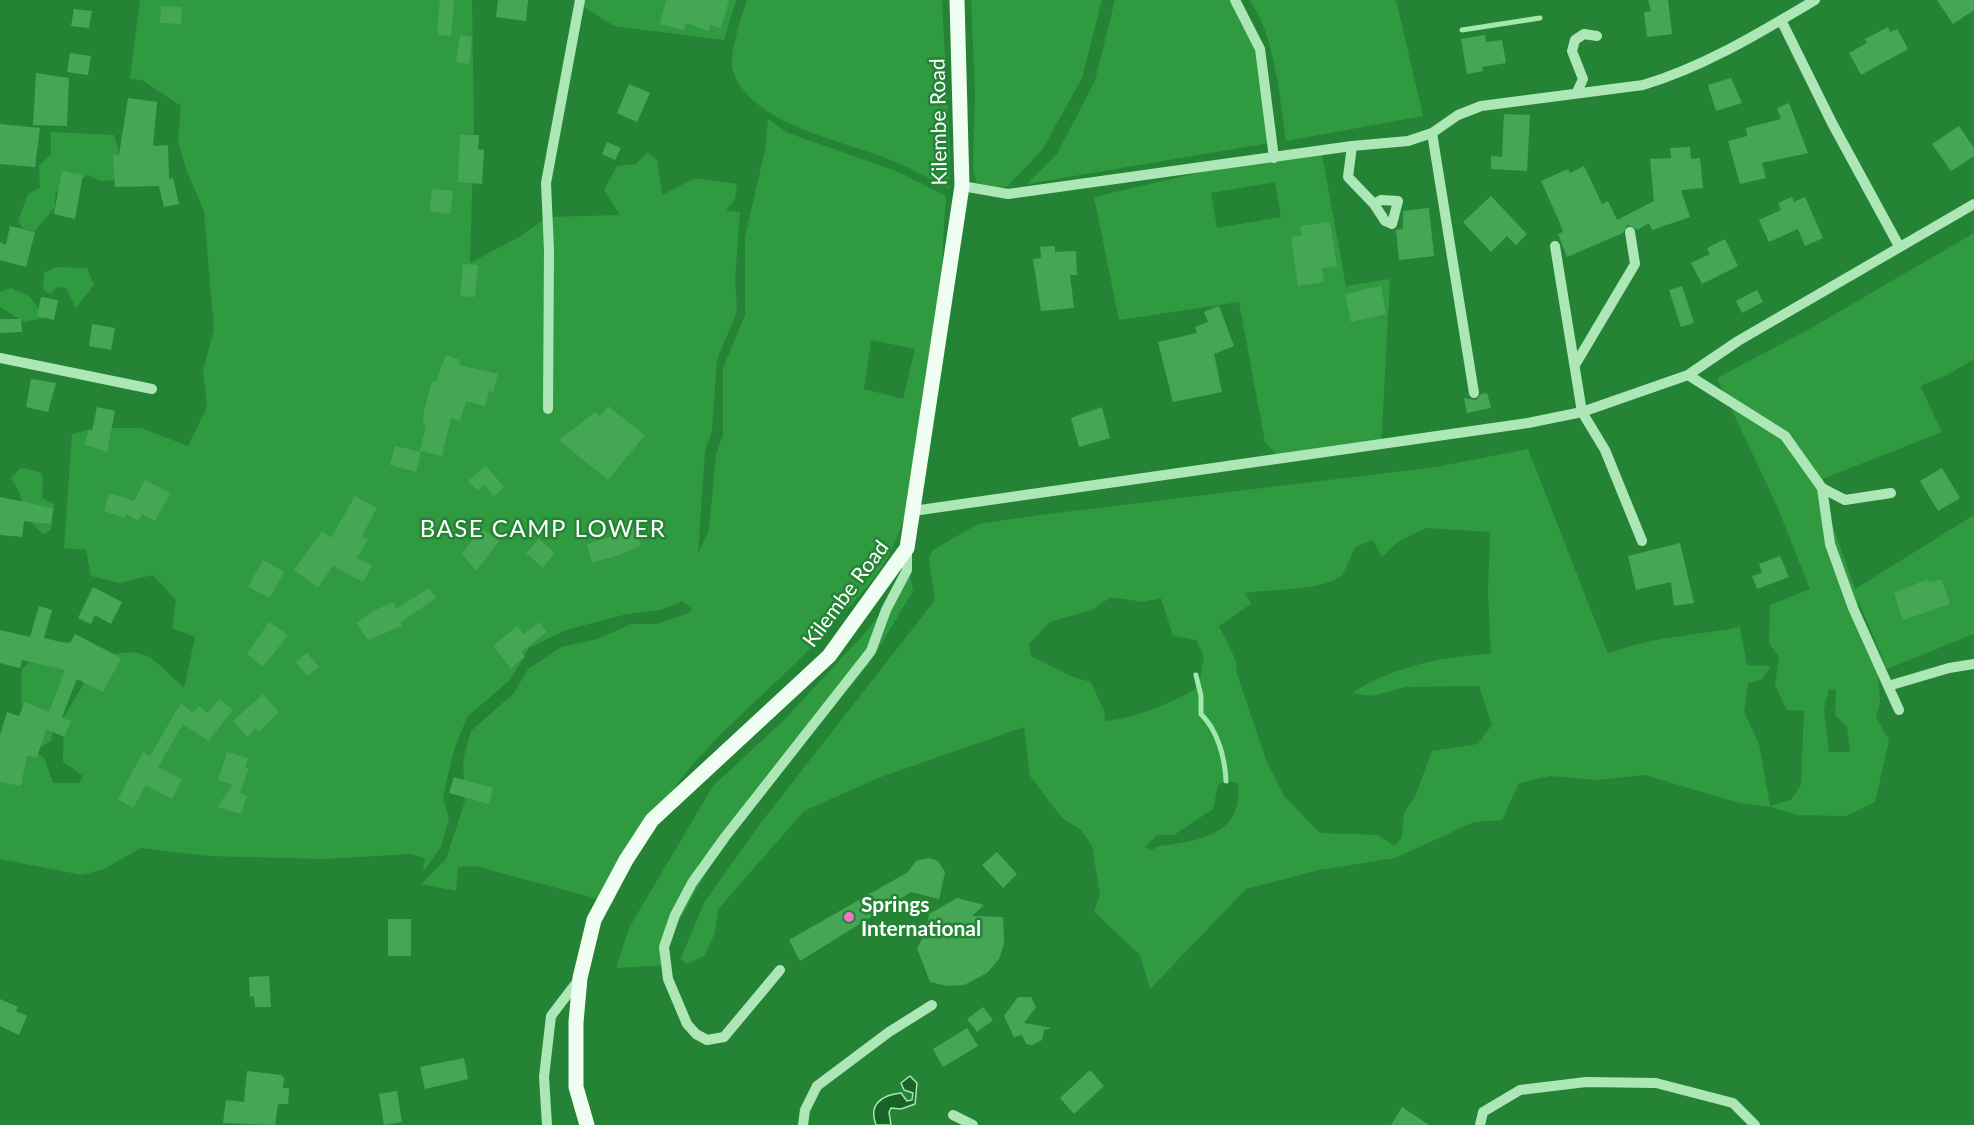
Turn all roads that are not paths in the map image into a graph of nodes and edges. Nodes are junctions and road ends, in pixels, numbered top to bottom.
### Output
1 (580, 0) edge
2 (957, 0) edge
3 (1235, 0) edge
4 (1815, 0) edge
5 (1781, 20) junction
6 (1597, 36) dead end
7 (1577, 92) junction
8 (1432, 134) junction
9 (1352, 146) junction
10 (1274, 158) junction
11 (962, 186) junction
12 (1374, 204) dead end
13 (1974, 204) edge
14 (1630, 232) dead end
15 (1555, 246) dead end
16 (1899, 246) junction
17 (0, 358) edge
18 (1575, 365) junction
19 (1688, 375) junction
20 (152, 388) dead end
21 (1474, 393) dead end
22 (548, 409) dead end
23 (1582, 412) junction
24 (1822, 489) junction
25 (1891, 493) dead end
26 (914, 511) junction
27 (1642, 541) dead end
28 (907, 548) junction
29 (1974, 664) edge
30 (1888, 686) junction
31 (1899, 710) dead end
32 (780, 970) dead end
33 (580, 978) junction
34 (932, 1005) dead end
35 (953, 1115) dead end
36 (547, 1125) edge
37 (587, 1125) edge
38 (803, 1125) edge
39 (972, 1125) edge
40 (1480, 1125) edge
41 (1755, 1125) edge

1 - 22 street
2 - 11 main road, Kilembe Road
3 - 10 street
4 - 5 street
5 - 7 street
5 - 16 street
6 - 7 street
7 - 8 street
8 - 9 street
8 - 21 street
9 - 10 street
9 - 12 street
10 - 11 street
11 - 26 main road, Kilembe Road
13 - 16 street
14 - 18 street
15 - 18 street
16 - 19 street
17 - 20 street
18 - 23 street
19 - 23 street
19 - 24 street
23 - 26 street
23 - 27 street
24 - 25 street
24 - 30 street
26 - 28 main road, Kilembe Road
28 - 32 street
28 - 33 main road, Kilembe Road
29 - 30 street
30 - 31 street
33 - 36 street
33 - 37 main road, Kilembe Road
34 - 38 street
35 - 39 street
40 - 41 street

